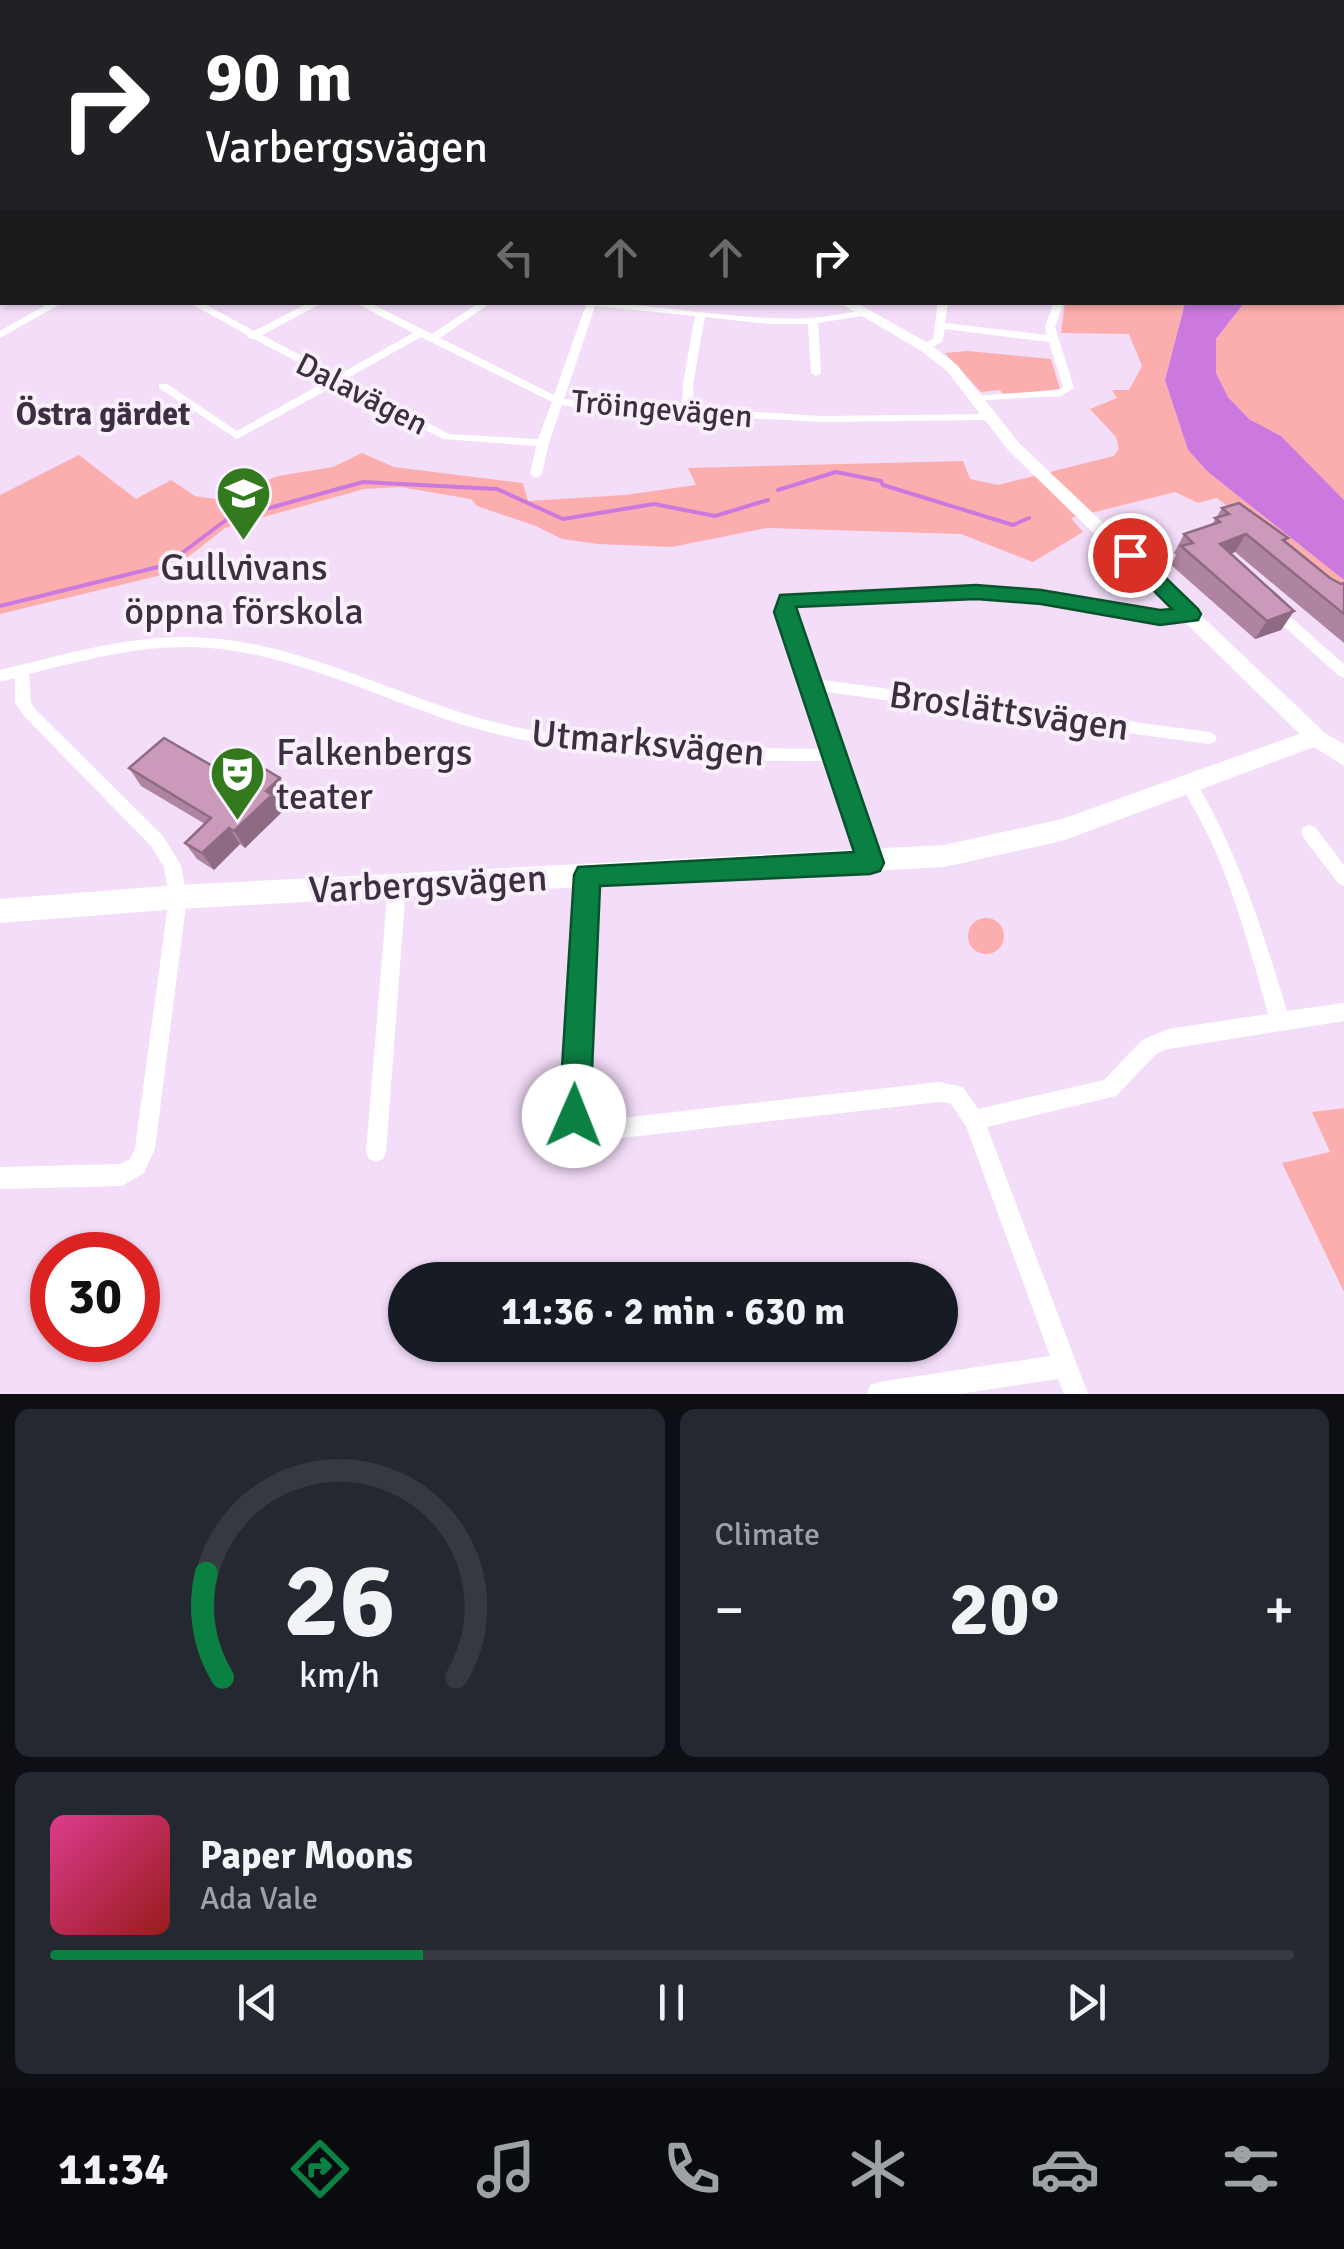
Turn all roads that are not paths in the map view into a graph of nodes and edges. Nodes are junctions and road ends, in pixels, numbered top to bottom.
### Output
1 (55, 305) edge
2 (198, 305) edge
3 (314, 305) edge
4 (366, 305) edge
5 (483, 305) edge
6 (586, 305) edge
7 (619, 305) edge
8 (727, 305) edge
9 (849, 305) edge
10 (943, 305) edge
11 (1058, 305) edge
12 (864, 313) junction
13 (700, 316) junction
14 (724, 318) junction
15 (813, 321) junction
16 (940, 325) junction
17 (420, 333) junction
18 (0, 335) edge
19 (252, 336) junction
20 (432, 339) junction
21 (1053, 339) junction
22 (925, 347) junction
23 (816, 373) dead end
24 (334, 381) junction
25 (163, 386) dead end
26 (974, 399) junction
27 (558, 401) junction
28 (688, 414) junction
29 (988, 417) junction
30 (543, 443) junction
31 (536, 474) dead end
32 (1259, 597) edge
33 (1191, 614) junction
34 (22, 670) junction
35 (1344, 672) edge
36 (0, 676) edge
37 (809, 684) junction
38 (1316, 737) junction
39 (1208, 738) dead end
40 (833, 756) junction
41 (1344, 756) edge
42 (1189, 785) junction
43 (1309, 832) dead end
44 (870, 863) junction
45 (588, 875) junction
46 (1344, 878) edge
47 (397, 886) junction
48 (178, 897) junction
49 (0, 911) edge
50 (1344, 1012) edge
51 (1280, 1021) junction
52 (974, 1120) junction
53 (376, 1152) dead end
54 (0, 1178) edge
55 (1066, 1366) junction
56 (879, 1394) edge
57 (1076, 1394) edge

1 - 18 street
2 - 19 street, Dalavägen
3 - 19 street
4 - 17 street, Tröingevägen
5 - 20 street
6 - 27 street
7 - 13 street
8 - 14 street
9 - 12 street
10 - 16 street
11 - 21 street
12 - 15 street
12 - 22 street
13 - 14 street
13 - 28 street
14 - 15 street
15 - 23 street
16 - 21 street
16 - 22 street
17 - 20 street, Tröingevägen
17 - 24 street
19 - 24 street, Dalavägen
20 - 27 street, Tröingevägen
21 - 26 street
22 - 26 street
24 - 25 street
24 - 30 street, Dalavägen
26 - 29 street
27 - 28 street, Tröingevägen
27 - 30 street
28 - 29 street, Tröingevägen
29 - 33 street
30 - 31 street
32 - 35 street
33 - 37 street
33 - 38 street
34 - 36 street, Utmarksvägen
34 - 40 street, Utmarksvägen
34 - 48 street
37 - 39 street, Broslättsvägen
37 - 40 street
38 - 41 main road
38 - 42 main road, Varbergsvägen
40 - 44 street
42 - 44 main road, Varbergsvägen
42 - 51 street
43 - 46 street
44 - 45 main road, Varbergsvägen
45 - 47 main road, Varbergsvägen
45 - 52 street
47 - 48 main road, Varbergsvägen
47 - 53 street
48 - 49 main road, Varbergsvägen
48 - 54 street
50 - 51 street
51 - 52 street
52 - 55 street
55 - 56 street
55 - 57 street

